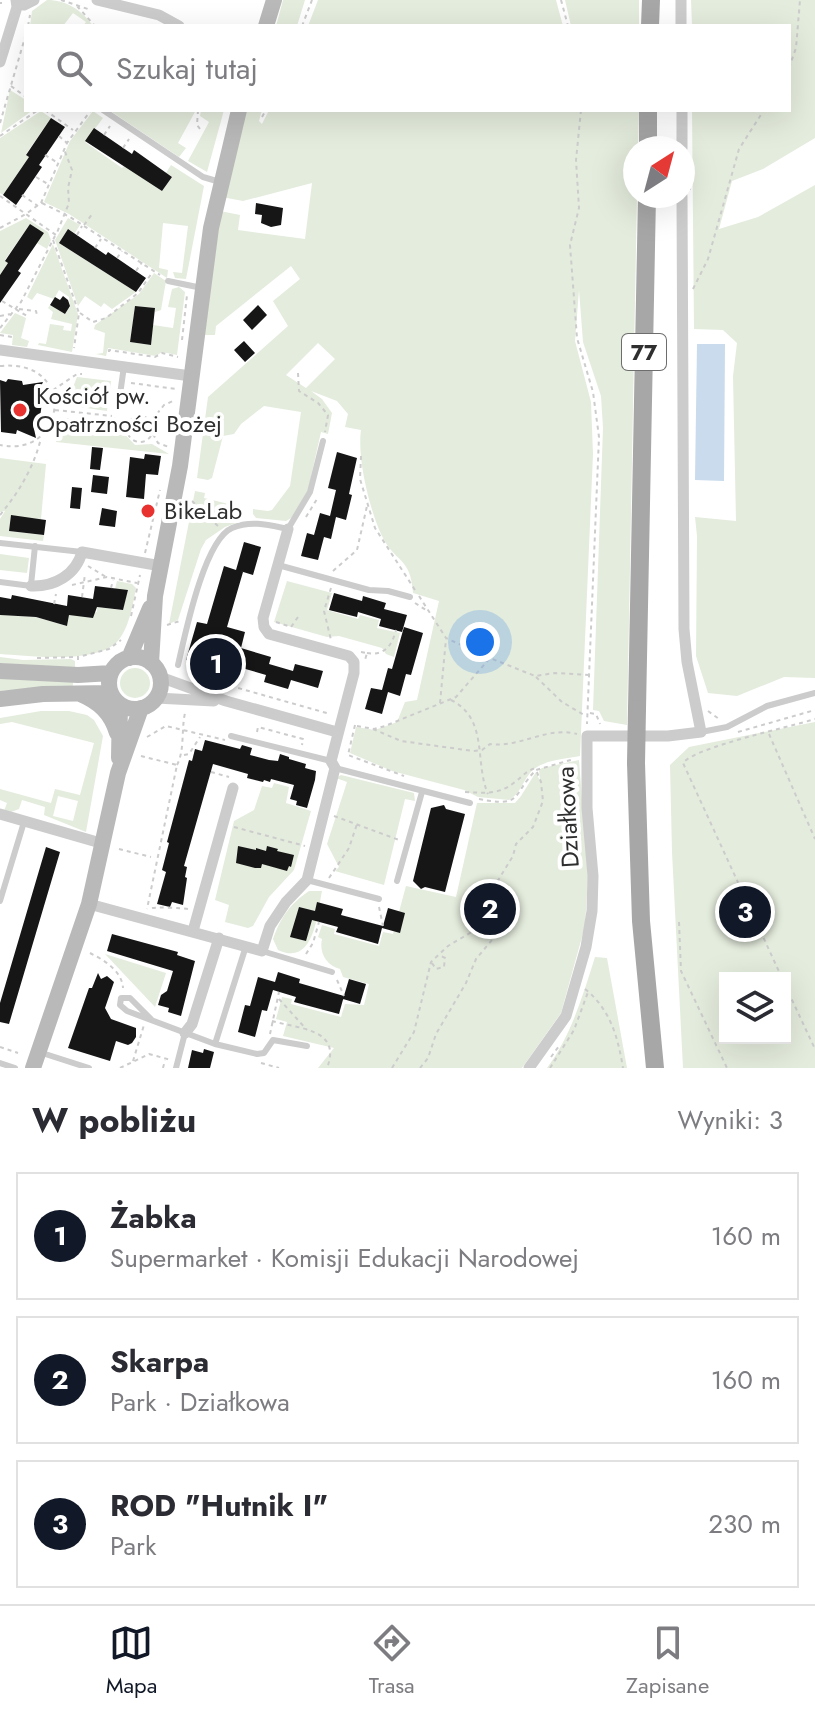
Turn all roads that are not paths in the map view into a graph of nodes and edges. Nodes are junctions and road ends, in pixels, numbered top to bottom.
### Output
1 (97, 0) edge
2 (274, 0) edge
3 (651, 0) edge
4 (681, 0) edge
5 (25, 1) edge
6 (145, 6) edge
7 (175, 24) edge
8 (267, 24) edge
9 (650, 24) edge
10 (681, 24) edge
11 (0, 62) edge
12 (106, 112) edge
13 (238, 112) edge
14 (648, 112) edge
15 (682, 112) edge
16 (648, 136) edge
17 (682, 136) edge
18 (220, 182) junction
19 (647, 208) edge
20 (682, 208) edge
21 (168, 281) road end
22 (195, 288) junction
23 (0, 350) edge
24 (124, 366) junction
25 (191, 376) junction
26 (118, 409) road end
27 (323, 441) road end
28 (288, 529) junction
29 (0, 543) edge
30 (35, 546) junction
31 (83, 559) junction
32 (278, 565) junction
33 (161, 566) junction
34 (0, 582) edge
35 (31, 586) junction
36 (155, 596) junction
37 (410, 597) road end
38 (129, 658) junction
39 (178, 665) dead end
40 (156, 670) junction
41 (0, 671) edge
42 (111, 673) junction
43 (815, 693) edge
44 (78, 694) junction
45 (116, 698) junction
46 (156, 698) junction
47 (0, 699) edge
48 (226, 701) junction
49 (141, 708) junction
50 (340, 724) junction
51 (701, 732) junction
52 (119, 738) junction
53 (231, 739) road end
54 (333, 765) junction
55 (118, 773) junction
56 (233, 788) dead end
57 (422, 792) junction
58 (470, 803) dead end
59 (0, 814) edge
60 (24, 822) junction
61 (112, 847) junction
62 (307, 880) junction
63 (397, 881) dead end
64 (0, 901) edge
65 (378, 902) dead end
66 (89, 904) junction
67 (193, 931) junction
68 (219, 938) junction
69 (246, 946) junction
70 (262, 951) junction
71 (332, 972) dead end
72 (148, 1020) junction
73 (185, 1033) junction
74 (215, 1044) junction
75 (307, 1046) dead end
76 (39, 1052) junction
77 (0, 1063) edge
78 (177, 1065) edge
79 (15, 1068) edge
80 (33, 1068) edge
81 (89, 1068) edge
82 (529, 1068) edge
83 (655, 1068) edge

1 - 6 street
2 - 8 street
3 - 9 main road
4 - 10 street
5 - 11 street
6 - 7 street
12 - 18 lane
13 - 18 street
14 - 16 main road
15 - 17 street
18 - 22 street
19 - 83 main road, 77, bridge
20 - 51 street
21 - 22 lane
22 - 25 street
23 - 24 street
24 - 25 street
24 - 26 lane
25 - 33 street
27 - 28 lane
28 - 32 street
28 - 39 lane
29 - 30 lane
30 - 31 lane
30 - 35 lane
31 - 33 street
31 - 35 street
32 - 37 lane
32 - 50 street
33 - 36 street
34 - 35 lane
36 - 38 street
36 - 40 street
38 - 40 street
38 - 42 street
40 - 46 street
40 - 48 street
41 - 42 street
42 - 45 street
43 - 51 lane, Działkowa
44 - 45 street
44 - 47 street
44 - 52 street
45 - 49 street
45 - 52 street
46 - 48 street
46 - 49 street
48 - 50 street
49 - 55 street
50 - 54 street
51 - 82 street, Działkowa
52 - 55 street
53 - 54 lane
54 - 57 lane
54 - 62 street
55 - 61 street
56 - 67 street
57 - 58 lane
57 - 63 lane
59 - 60 street
60 - 61 street
60 - 64 lane
61 - 66 street
62 - 65 lane
62 - 70 street
66 - 67 street
66 - 76 street
67 - 68 street
68 - 69 street
68 - 73 street
69 - 70 street
69 - 74 lane
70 - 71 lane
72 - 72 lane
72 - 73 lane
73 - 74 lane
73 - 78 lane
74 - 75 lane
76 - 80 street
76 - 81 lane
77 - 79 lane

